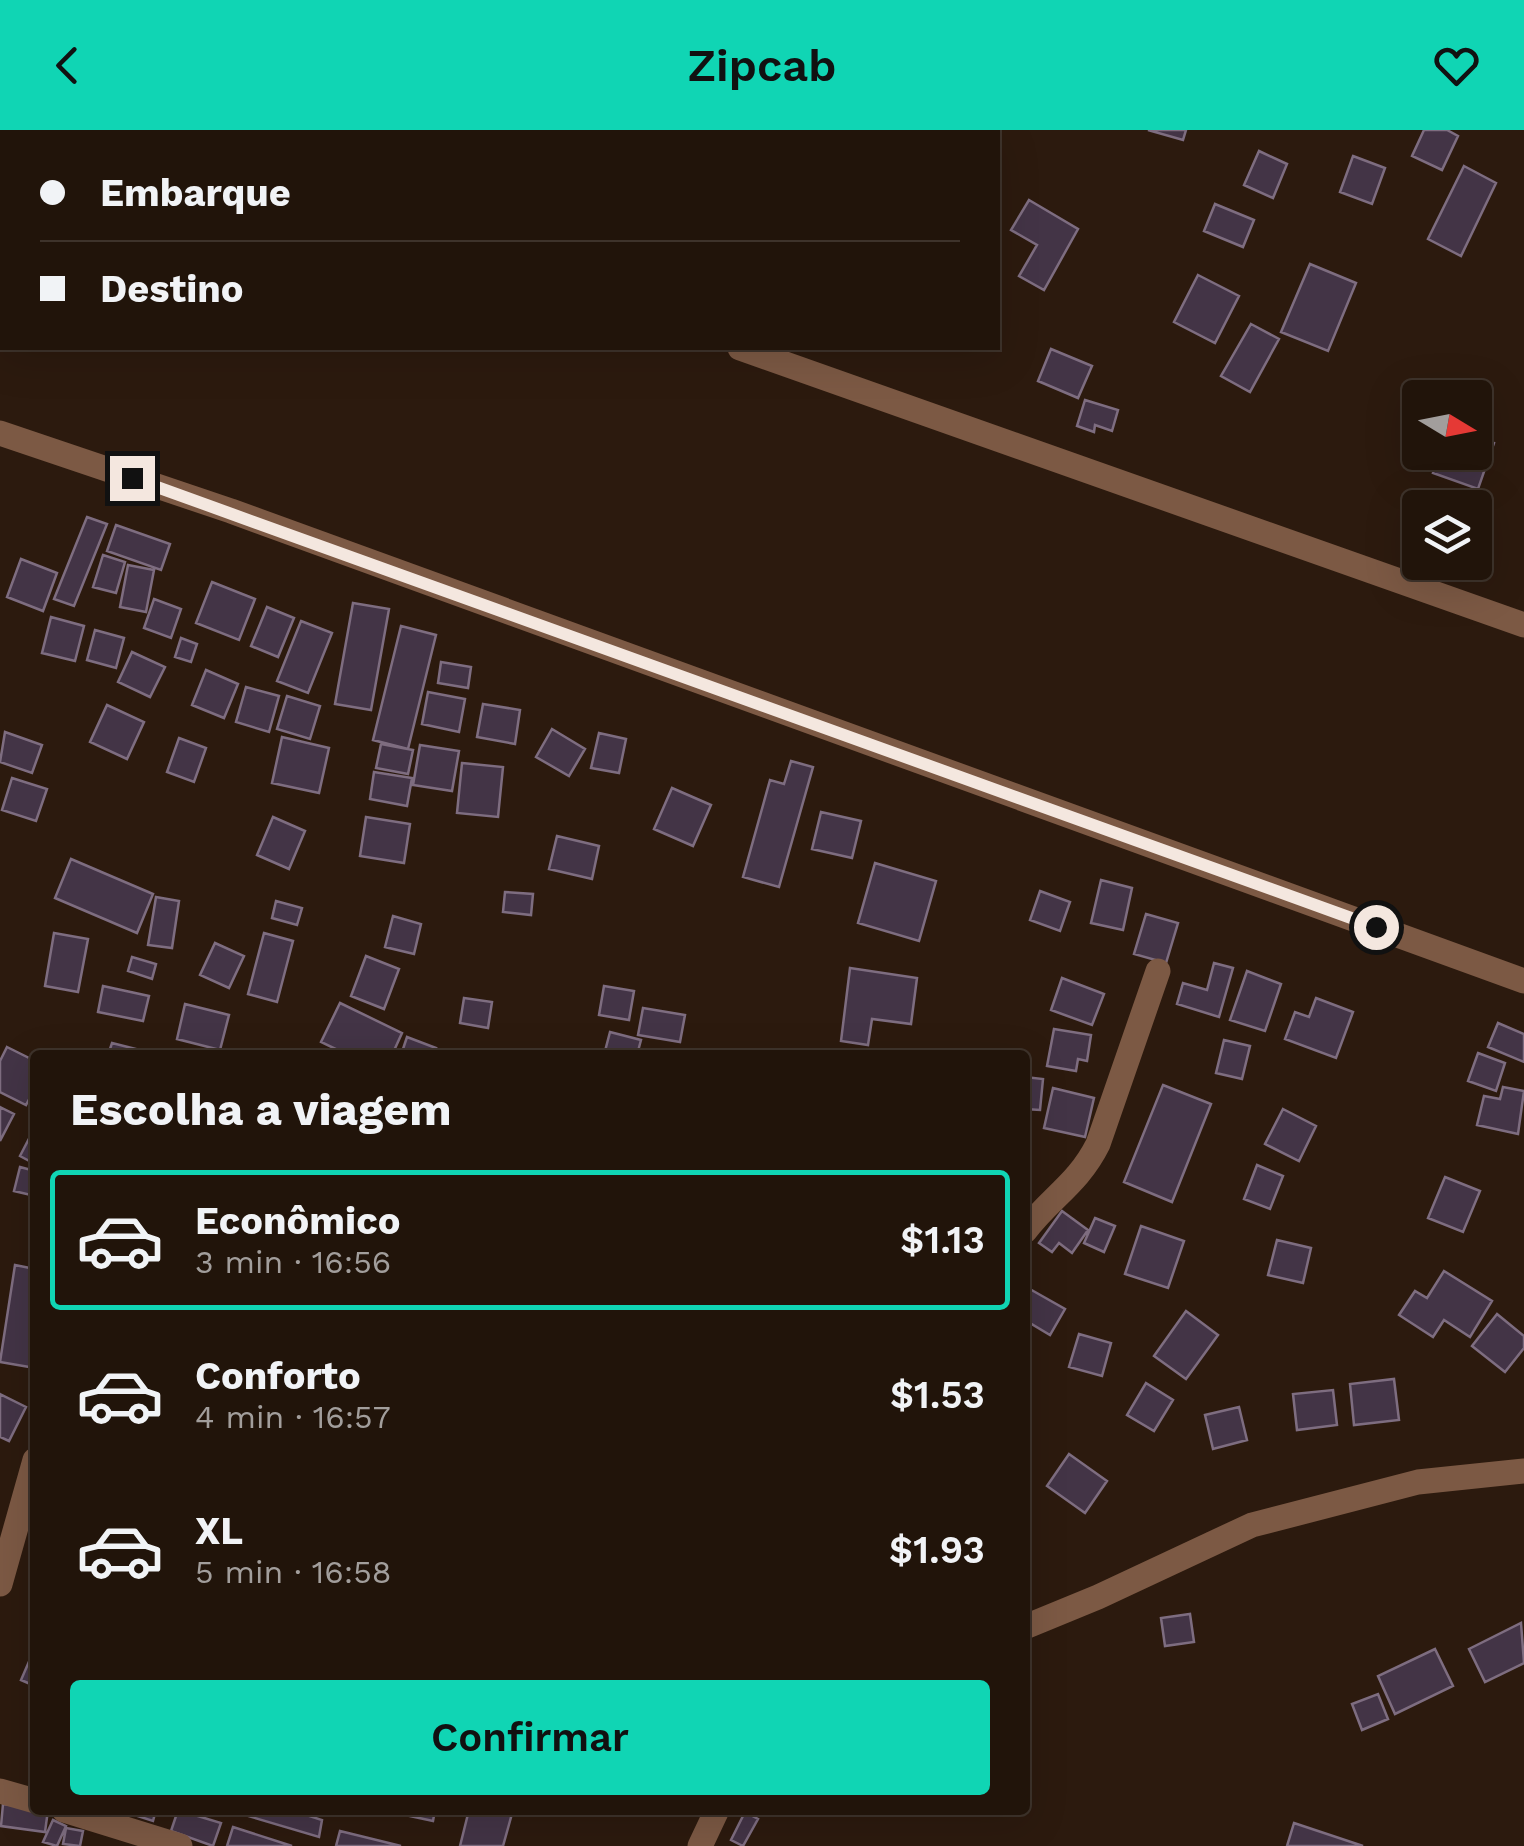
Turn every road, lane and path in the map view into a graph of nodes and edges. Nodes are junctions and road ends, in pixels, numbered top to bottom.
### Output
1 (746, 350) edge
2 (0, 433) edge
3 (1524, 625) edge
4 (1158, 971) dead end
5 (1524, 981) edge
6 (1030, 1225) edge
7 (1524, 1471) edge
8 (30, 1478) edge
9 (0, 1584) edge
10 (1030, 1625) edge
11 (0, 1791) edge
12 (30, 1800) edge
13 (80, 1815) edge
14 (715, 1815) edge
15 (180, 1846) edge
16 (700, 1846) edge

1 - 3 street
2 - 5 street
4 - 6 street
7 - 10 street
8 - 9 street
11 - 12 street
13 - 15 street
14 - 16 street

